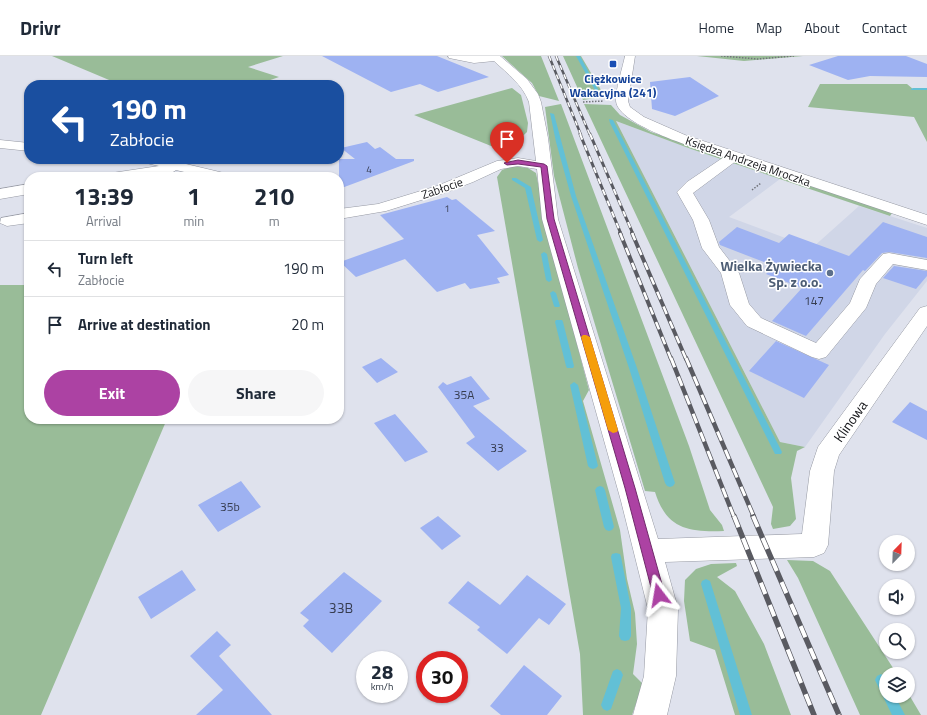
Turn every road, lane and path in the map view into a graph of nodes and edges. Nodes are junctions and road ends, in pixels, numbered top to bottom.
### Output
1 (453, 56) edge
2 (644, 56) edge
3 (721, 56) edge
4 (766, 56) edge
5 (794, 56) edge
6 (495, 57) edge
7 (630, 57) edge
8 (778, 58) junction
9 (530, 143) junction
10 (0, 144) edge
11 (24, 146) edge
12 (735, 156) junction
13 (168, 164) edge
14 (497, 165) junction
15 (544, 166) junction
16 (180, 167) junction
17 (146, 172) edge
18 (202, 172) edge
19 (24, 190) edge
20 (0, 194) edge
21 (344, 213) edge
22 (24, 219) edge
23 (927, 220) edge
24 (7, 221) dead end
25 (927, 265) edge
26 (927, 312) edge
27 (648, 552) junction
28 (650, 715) edge

1 - 6 street
2 - 7 street
3 - 8 path
4 - 8 path
5 - 8 path
6 - 9 street
7 - 12 street, Księdza Andrzeja Mroczka
9 - 14 street
9 - 15 street
10 - 11 street
12 - 23 street, Księdza Andrzeja Mroczka
12 - 25 street
13 - 16 street
14 - 15 street, Zabłocie
14 - 21 street, Zabłocie
15 - 27 street
16 - 17 street
16 - 18 street
19 - 20 street
22 - 24 street
26 - 27 street, Klinowa
27 - 28 street

